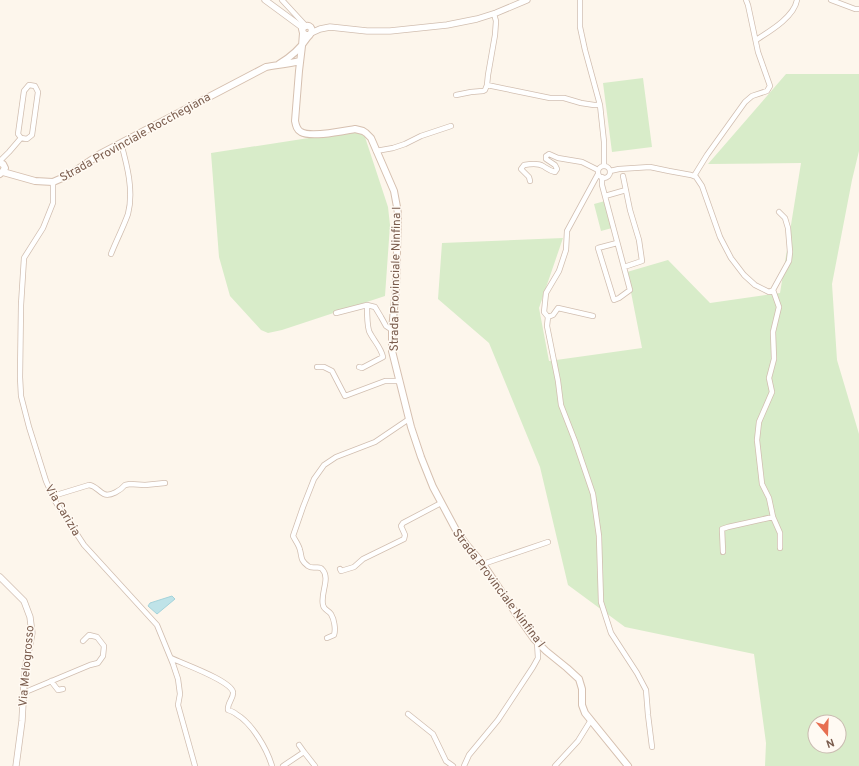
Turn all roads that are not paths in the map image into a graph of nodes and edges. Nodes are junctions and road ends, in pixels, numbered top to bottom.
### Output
1 (265, 0) edge
2 (282, 0) edge
3 (527, 0) edge
4 (580, 0) edge
5 (746, 0) edge
6 (797, 0) edge
7 (831, 0) edge
8 (859, 10) edge
9 (494, 14) junction
10 (307, 30) junction
11 (756, 40) junction
12 (302, 46) junction
13 (300, 61) junction
14 (288, 62) junction
15 (299, 71) junction
16 (487, 85) junction
17 (456, 94) dead end
18 (600, 105) junction
19 (452, 126) dead end
20 (21, 138) junction
21 (120, 143) junction
22 (376, 151) junction
23 (2, 166) edge
24 (604, 166) junction
25 (610, 172) junction
26 (599, 174) junction
27 (623, 176) dead end
28 (694, 176) junction
29 (530, 181) dead end
30 (53, 182) junction
31 (626, 190) junction
32 (605, 196) junction
33 (779, 212) dead end
34 (618, 243) junction
35 (111, 254) dead end
36 (624, 267) junction
37 (773, 290) junction
38 (367, 304) junction
39 (336, 313) dead end
40 (593, 316) dead end
41 (548, 317) junction
42 (392, 330) junction
43 (359, 367) dead end
44 (317, 368) dead end
45 (400, 381) junction
46 (409, 419) junction
47 (165, 483) dead end
48 (53, 496) junction
49 (441, 503) junction
50 (773, 517) junction
51 (548, 542) dead end
52 (780, 548) dead end
53 (723, 552) dead end
54 (483, 564) junction
55 (340, 569) dead end
56 (0, 577) edge
57 (327, 638) dead end
58 (83, 640) dead end
59 (537, 642) junction
60 (171, 658) junction
61 (51, 681) junction
62 (64, 689) dead end
63 (23, 693) junction
64 (408, 714) dead end
65 (591, 720) junction
66 (299, 745) dead end
67 (652, 747) dead end
68 (304, 752) junction
69 (16, 766) edge
70 (195, 766) edge
71 (272, 766) edge
72 (283, 766) edge
73 (315, 766) edge
74 (453, 766) edge
75 (464, 766) edge
76 (554, 766) edge
77 (628, 766) edge

1 - 10 street
2 - 10 street
3 - 9 street
4 - 18 street
5 - 11 street
6 - 11 street
7 - 8 street
9 - 10 street
9 - 16 street
10 - 12 main road
11 - 28 street
12 - 13 main road, Strada Provinciale Ninfina I
12 - 14 main road
13 - 14 main road, Strada Provinciale Rocchegiana
13 - 15 main road, Strada Provinciale Ninfina I
14 - 15 main road
14 - 21 main road, Strada Provinciale Rocchegiana
15 - 22 main road, Strada Provinciale Ninfina I
16 - 17 street
16 - 18 street
18 - 24 street
19 - 22 street
20 - 20 street
20 - 23 street
21 - 30 main road, Strada Provinciale Rocchegiana
21 - 35 street
22 - 42 main road, Strada Provinciale Ninfina I
23 - 30 main road, Strada Provinciale Rocchegiana
24 - 25 street
24 - 26 street
25 - 26 street
25 - 28 street
26 - 29 street
26 - 32 street
26 - 41 street
27 - 31 street
28 - 37 street
30 - 48 street, Via Carizia
31 - 32 street
31 - 36 street
32 - 34 street
33 - 37 street
34 - 36 street
34 - 36 street
37 - 50 street
38 - 39 street
38 - 42 street
38 - 43 street
40 - 41 street
41 - 67 street
42 - 45 main road, Strada Provinciale Ninfina I
44 - 45 street
45 - 46 main road, Strada Provinciale Ninfina I
46 - 49 main road, Strada Provinciale Ninfina I
46 - 57 street
47 - 48 street
48 - 60 street, Via Carizia
49 - 54 main road, Strada Provinciale Ninfina I
49 - 55 street
50 - 52 street
50 - 53 street
51 - 54 street
54 - 59 main road, Strada Provinciale Ninfina I
56 - 63 street, Via Melogrosso
58 - 61 street
59 - 65 main road, Strada Provinciale Ninfina I
59 - 75 street
60 - 70 street, Via Carizia
60 - 71 street
61 - 62 street
61 - 63 street
63 - 69 street, Via Melogrosso
64 - 74 street
65 - 76 street
65 - 77 main road, Strada Provinciale Ninfina I
66 - 68 street
68 - 72 street
68 - 73 street

